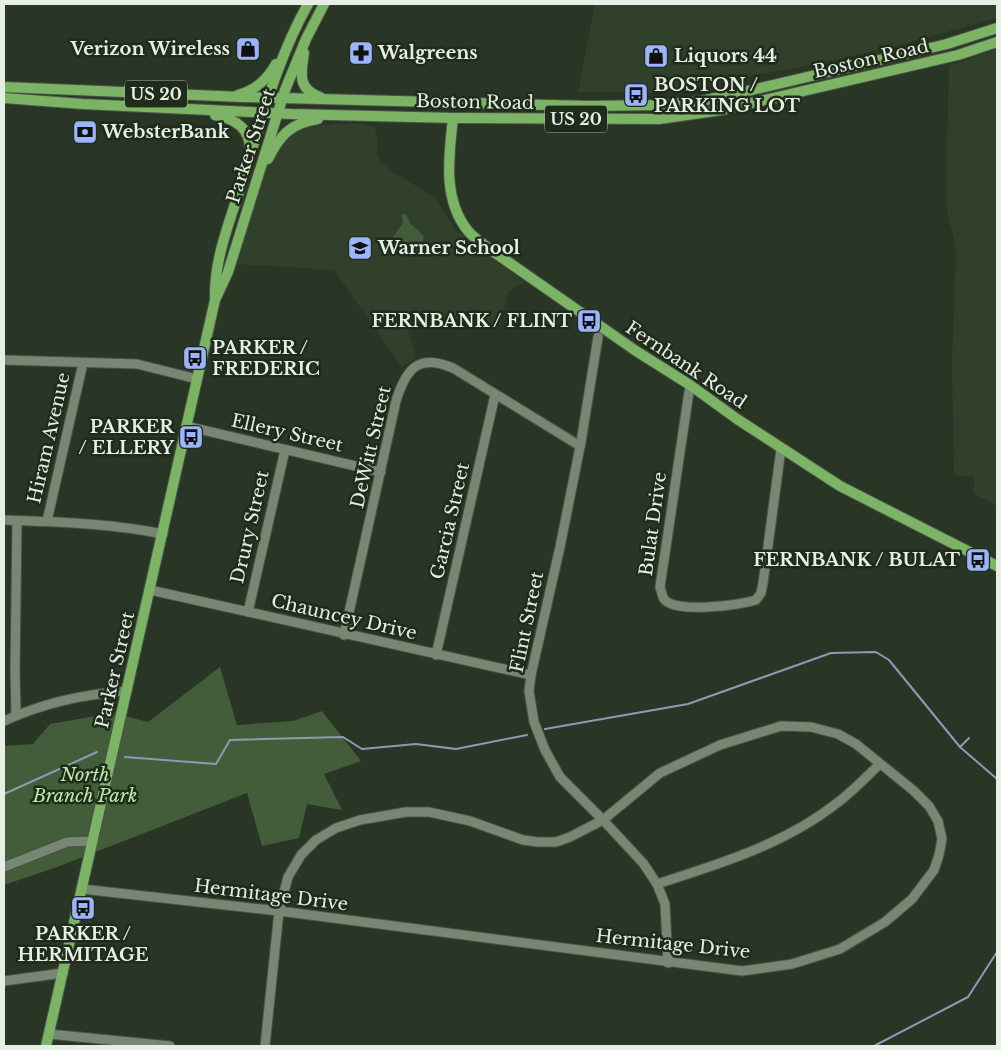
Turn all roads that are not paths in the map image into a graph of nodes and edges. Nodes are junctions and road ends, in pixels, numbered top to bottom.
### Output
1 (308, 4) edge
2 (324, 4) edge
3 (296, 28) junction
4 (997, 28) edge
5 (306, 39) junction
6 (997, 42) edge
7 (4, 87) edge
8 (223, 96) junction
9 (4, 98) edge
10 (269, 98) junction
11 (283, 98) junction
12 (328, 99) junction
13 (185, 109) junction
14 (264, 113) junction
15 (278, 114) junction
16 (342, 116) junction
17 (453, 118) junction
18 (248, 165) junction
19 (259, 175) junction
20 (215, 300) junction
21 (598, 337) dead end
22 (4, 360) edge
23 (83, 363) junction
24 (197, 379) junction
25 (690, 385) junction
26 (495, 395) junction
27 (186, 426) junction
28 (580, 446) junction
29 (782, 448) junction
30 (285, 450) junction
31 (381, 472) junction
32 (4, 520) edge
33 (17, 521) junction
34 (47, 521) junction
35 (163, 534) junction
36 (997, 566) edge
37 (150, 590) junction
38 (248, 612) junction
39 (344, 634) junction
40 (436, 655) junction
41 (530, 675) junction
42 (127, 691) junction
43 (16, 715) junction
44 (4, 720) edge
45 (879, 764) junction
46 (603, 820) junction
47 (93, 841) junction
48 (4, 867) edge
49 (657, 884) junction
50 (82, 889) junction
51 (279, 912) junction
52 (668, 963) junction
53 (63, 973) junction
54 (4, 981) edge
55 (49, 1034) junction
56 (46, 1046) edge
57 (170, 1046) edge
58 (266, 1046) edge

1 - 3 main road, Parker Street
2 - 5 main road, Parker Street
3 - 8 main road
3 - 10 main road, Parker Street
4 - 12 main road, Boston Road / US 20
5 - 11 main road, Parker Street
5 - 12 main road
6 - 17 main road, Boston Road / US 20
7 - 8 main road, Boston Road / US 20
8 - 10 main road, Boston Road / US 20
9 - 13 main road, Boston Road / US 20
10 - 11 main road, Boston Road / US 20
10 - 14 main road, Parker Street
11 - 12 main road, Boston Road / US 20
11 - 15 main road, Parker Street
13 - 14 main road, Boston Road / US 20
13 - 18 main road
14 - 15 main road, Boston Road / US 20
14 - 18 main road, Parker Street
15 - 16 main road, Boston Road / US 20
15 - 19 main road, Parker Street
16 - 17 main road, Boston Road / US 20
16 - 19 main road
17 - 25 main road, Fernbank Road
18 - 20 main road, Parker Street
19 - 20 main road, Parker Street
20 - 24 main road, Parker Street
21 - 28 street, Flint Street
22 - 23 street
23 - 24 street
23 - 34 street, Hiram Avenue
24 - 27 main road, Parker Street
25 - 29 main road, Fernbank Road
25 - 29 street, Bulat Drive
26 - 28 street, DeWitt Street
26 - 31 street, DeWitt Street
26 - 40 street, Garcia Street
27 - 30 street, Ellery Street
27 - 35 main road, Parker Street
28 - 41 street, Flint Street
29 - 36 main road, Fernbank Road
30 - 31 street, Ellery Street
30 - 38 street, Drury Street
31 - 39 street, DeWitt Street
32 - 33 street
33 - 34 street
33 - 43 street
34 - 35 street
35 - 37 main road, Parker Street
37 - 38 street, Chauncey Drive
37 - 42 main road, Parker Street
38 - 39 street, Chauncey Drive
39 - 40 street, Chauncey Drive
40 - 41 street, Chauncey Drive
41 - 46 street, Flint Street
42 - 43 street
42 - 47 main road, Parker Street
43 - 44 street
45 - 46 street, Hermitage Drive
45 - 49 street
45 - 52 street, Hermitage Drive
46 - 49 street, Flint Street
46 - 51 street, Hermitage Drive
47 - 48 street
47 - 50 main road, Parker Street
49 - 52 street, Flint Street
50 - 51 street, Hermitage Drive
50 - 53 main road, Parker Street
51 - 52 street, Hermitage Drive
51 - 58 street, Hermitage Drive
53 - 54 street
53 - 55 main road, Parker Street
55 - 56 main road, Parker Street
55 - 57 street

